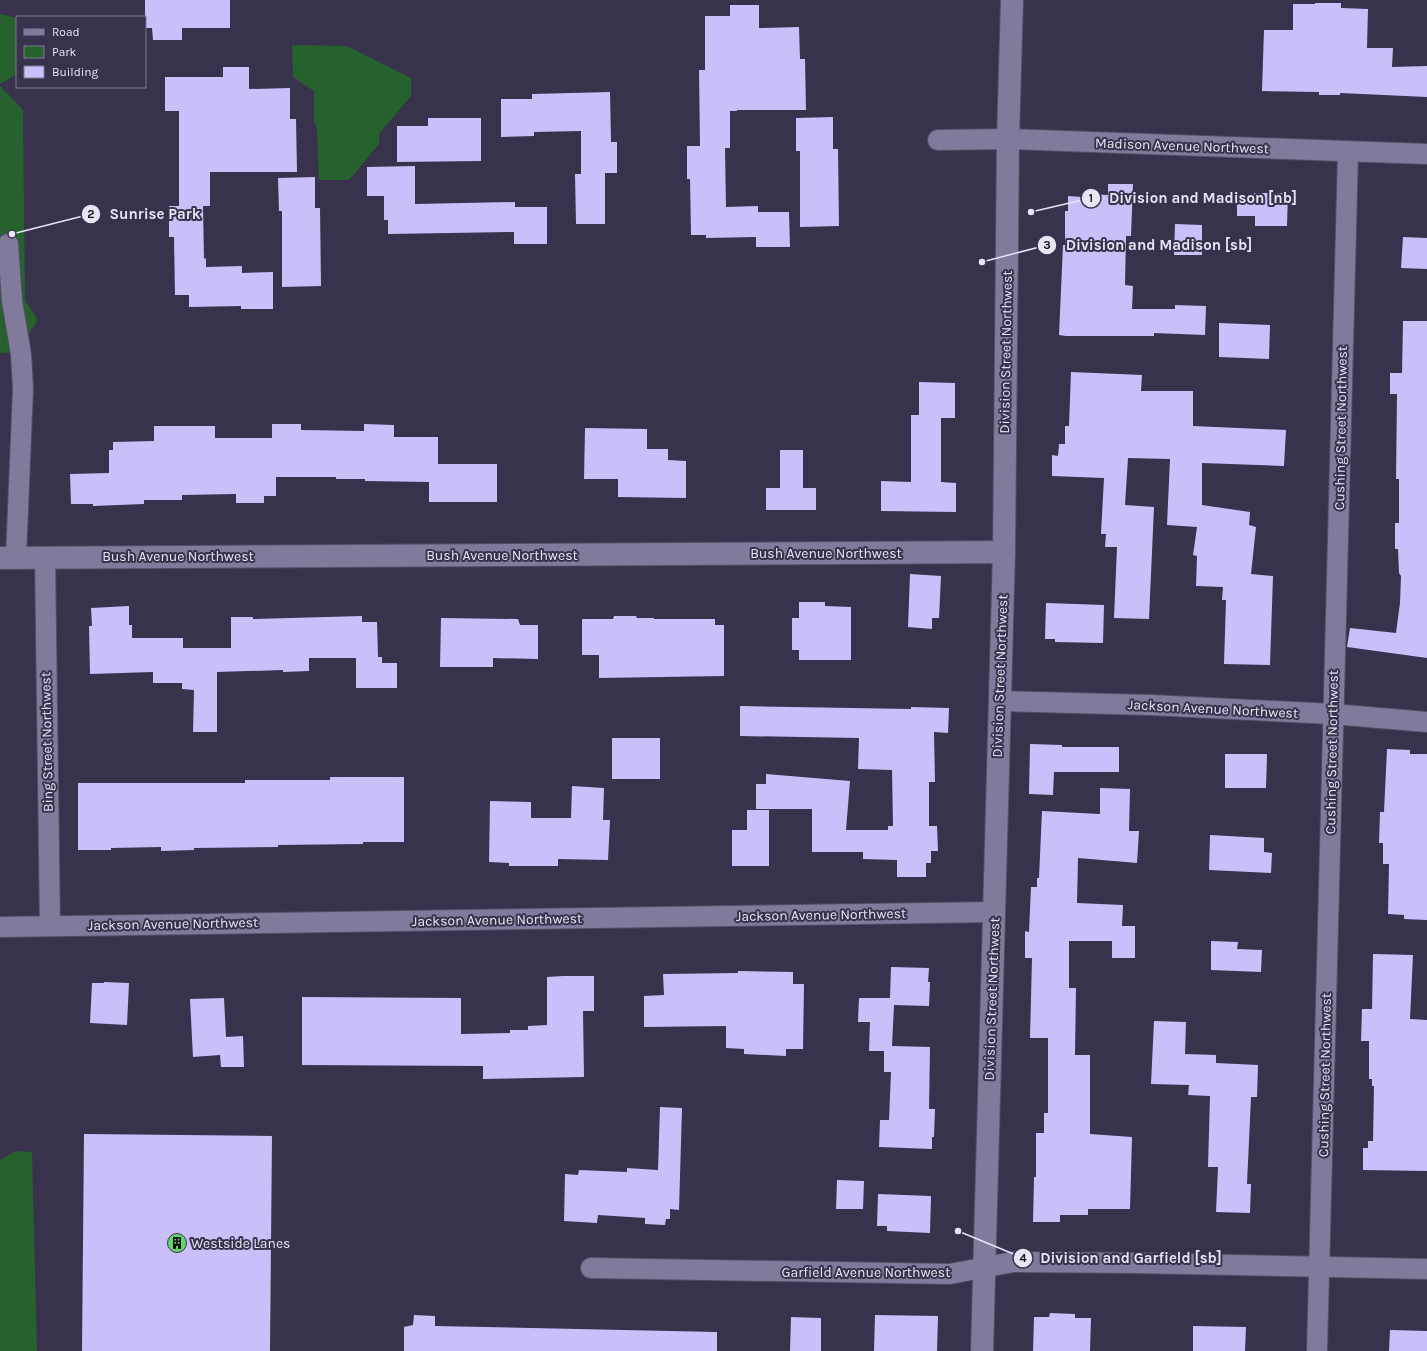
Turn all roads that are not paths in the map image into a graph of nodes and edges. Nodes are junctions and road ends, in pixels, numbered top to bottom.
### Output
1 (1012, 0) edge
2 (1008, 139) junction
3 (938, 140) dead end
4 (1348, 152) junction
5 (1427, 154) edge
6 (8, 244) dead end
7 (1004, 552) junction
8 (45, 557) junction
9 (8, 558) edge
10 (999, 701) junction
11 (1333, 714) junction
12 (1427, 722) edge
13 (994, 912) junction
14 (50, 926) junction
15 (0, 927) edge
16 (1320, 1266) junction
17 (591, 1268) dead end
18 (984, 1268) junction
19 (1427, 1269) edge
20 (982, 1351) edge
21 (1317, 1351) edge

1 - 2 street, Division Street Northwest
2 - 3 street, Madison Avenue Northwest
2 - 4 street, Madison Avenue Northwest
2 - 7 street, Division Street Northwest
4 - 5 street, Madison Avenue Northwest
4 - 11 street, Cushing Street Northwest
6 - 9 street
7 - 8 street, Bush Avenue Northwest
7 - 10 street, Division Street Northwest
8 - 9 street, Bush Avenue Northwest
8 - 14 street, Bing Street Northwest
10 - 11 street, Jackson Avenue Northwest
10 - 13 street, Division Street Northwest
11 - 12 street, Jackson Avenue Northwest
11 - 16 street, Cushing Street Northwest
13 - 14 street, Jackson Avenue Northwest
13 - 18 street, Division Street Northwest
14 - 15 street, Jackson Avenue Northwest
16 - 18 street, Garfield Avenue Northwest
16 - 19 street, Garfield Avenue Northwest
16 - 21 street, Cushing Street Northwest
17 - 18 street, Garfield Avenue Northwest
18 - 20 street, Division Street Northwest

